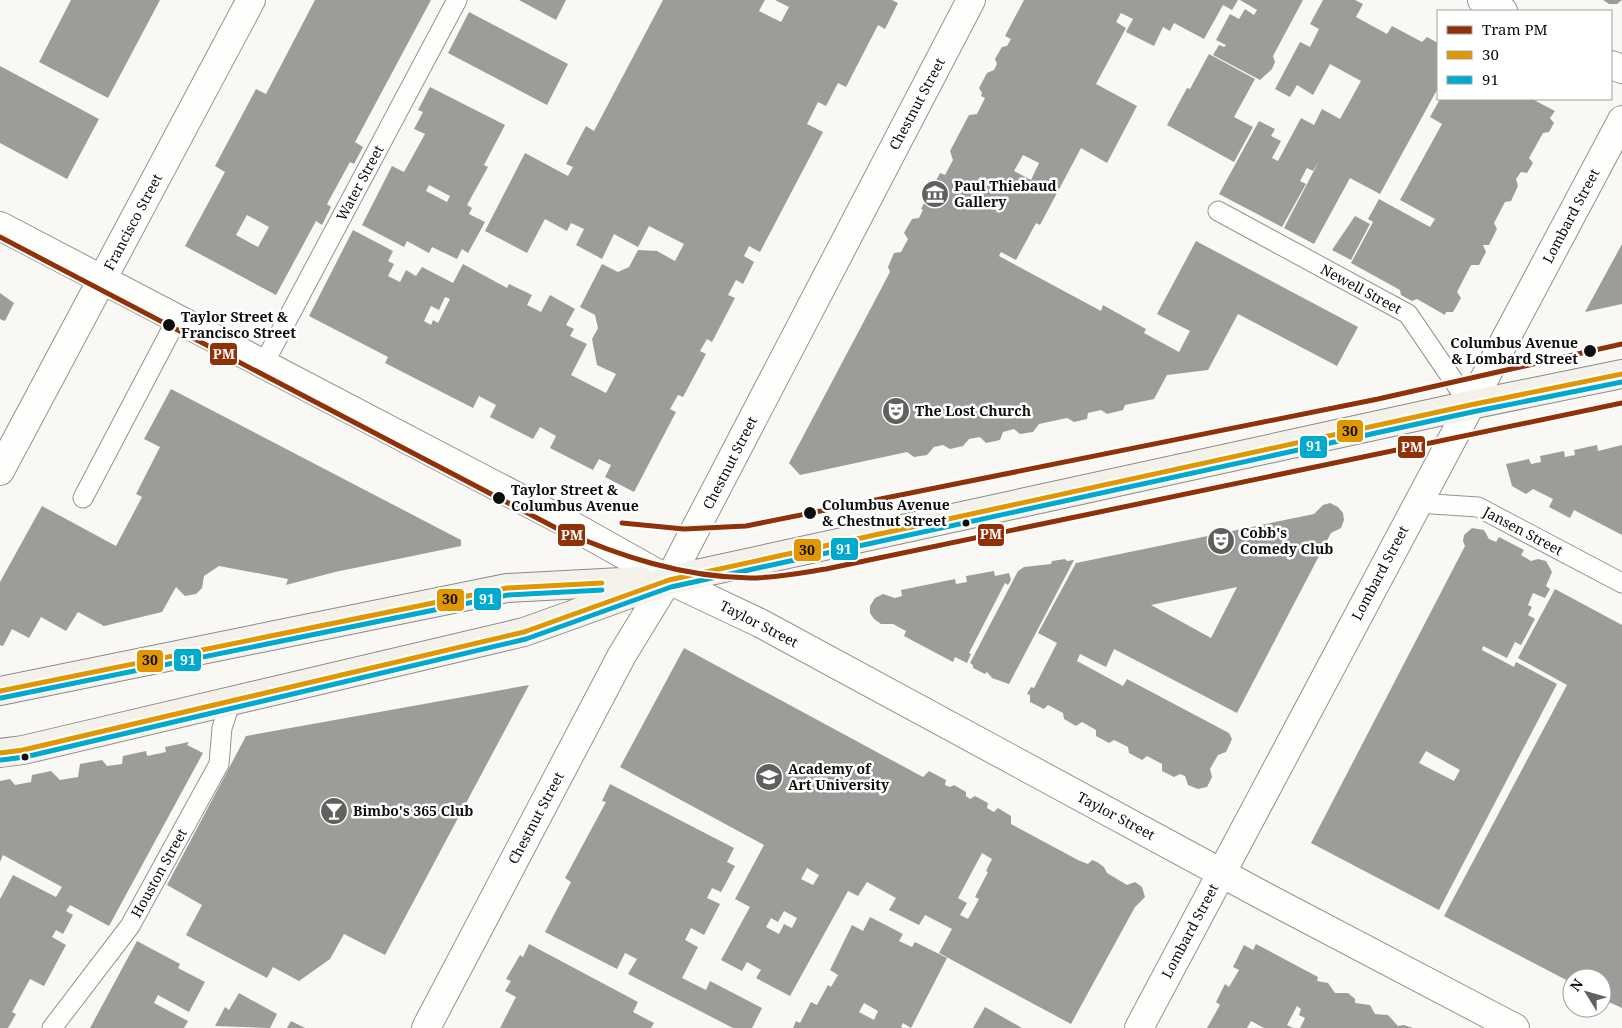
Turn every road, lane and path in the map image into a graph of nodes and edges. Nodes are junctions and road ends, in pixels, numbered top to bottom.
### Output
1 (251, 0) edge
2 (457, 0) edge
3 (971, 0) edge
4 (1482, 0) edge
5 (1501, 10) edge
6 (1622, 120) edge
7 (1218, 211) dead end
8 (0, 226) edge
9 (102, 280) junction
10 (177, 319) junction
11 (263, 366) junction
12 (1622, 374) edge
13 (1470, 405) junction
14 (0, 470) edge
15 (83, 498) dead end
16 (1417, 503) junction
17 (669, 580) junction
18 (1622, 583) edge
19 (0, 691) edge
20 (231, 702) junction
21 (0, 753) edge
22 (1221, 872) junction
23 (52, 1028) edge
24 (426, 1028) edge
25 (1139, 1028) edge
26 (1515, 1028) edge

1 - 9 street, Francisco Street
2 - 11 lane, Water Street
3 - 17 street, Chestnut Street
4 - 5 street
6 - 13 street, Lombard Street
7 - 13 lane, Newell Street
8 - 9 street, Taylor Street
9 - 10 street, Taylor Street
9 - 14 street, Francisco Street
10 - 11 street, Taylor Street
10 - 15 lane
11 - 17 street, Taylor Street
12 - 13 main road
13 - 16 street, Lombard Street
13 - 17 main road
16 - 18 lane, Jansen Street
16 - 22 street, Lombard Street
17 - 19 main road
17 - 20 main road
17 - 22 street, Taylor Street
17 - 24 street, Chestnut Street
20 - 21 main road
20 - 23 lane, Houston Street
22 - 25 street, Lombard Street
22 - 26 street, Taylor Street

